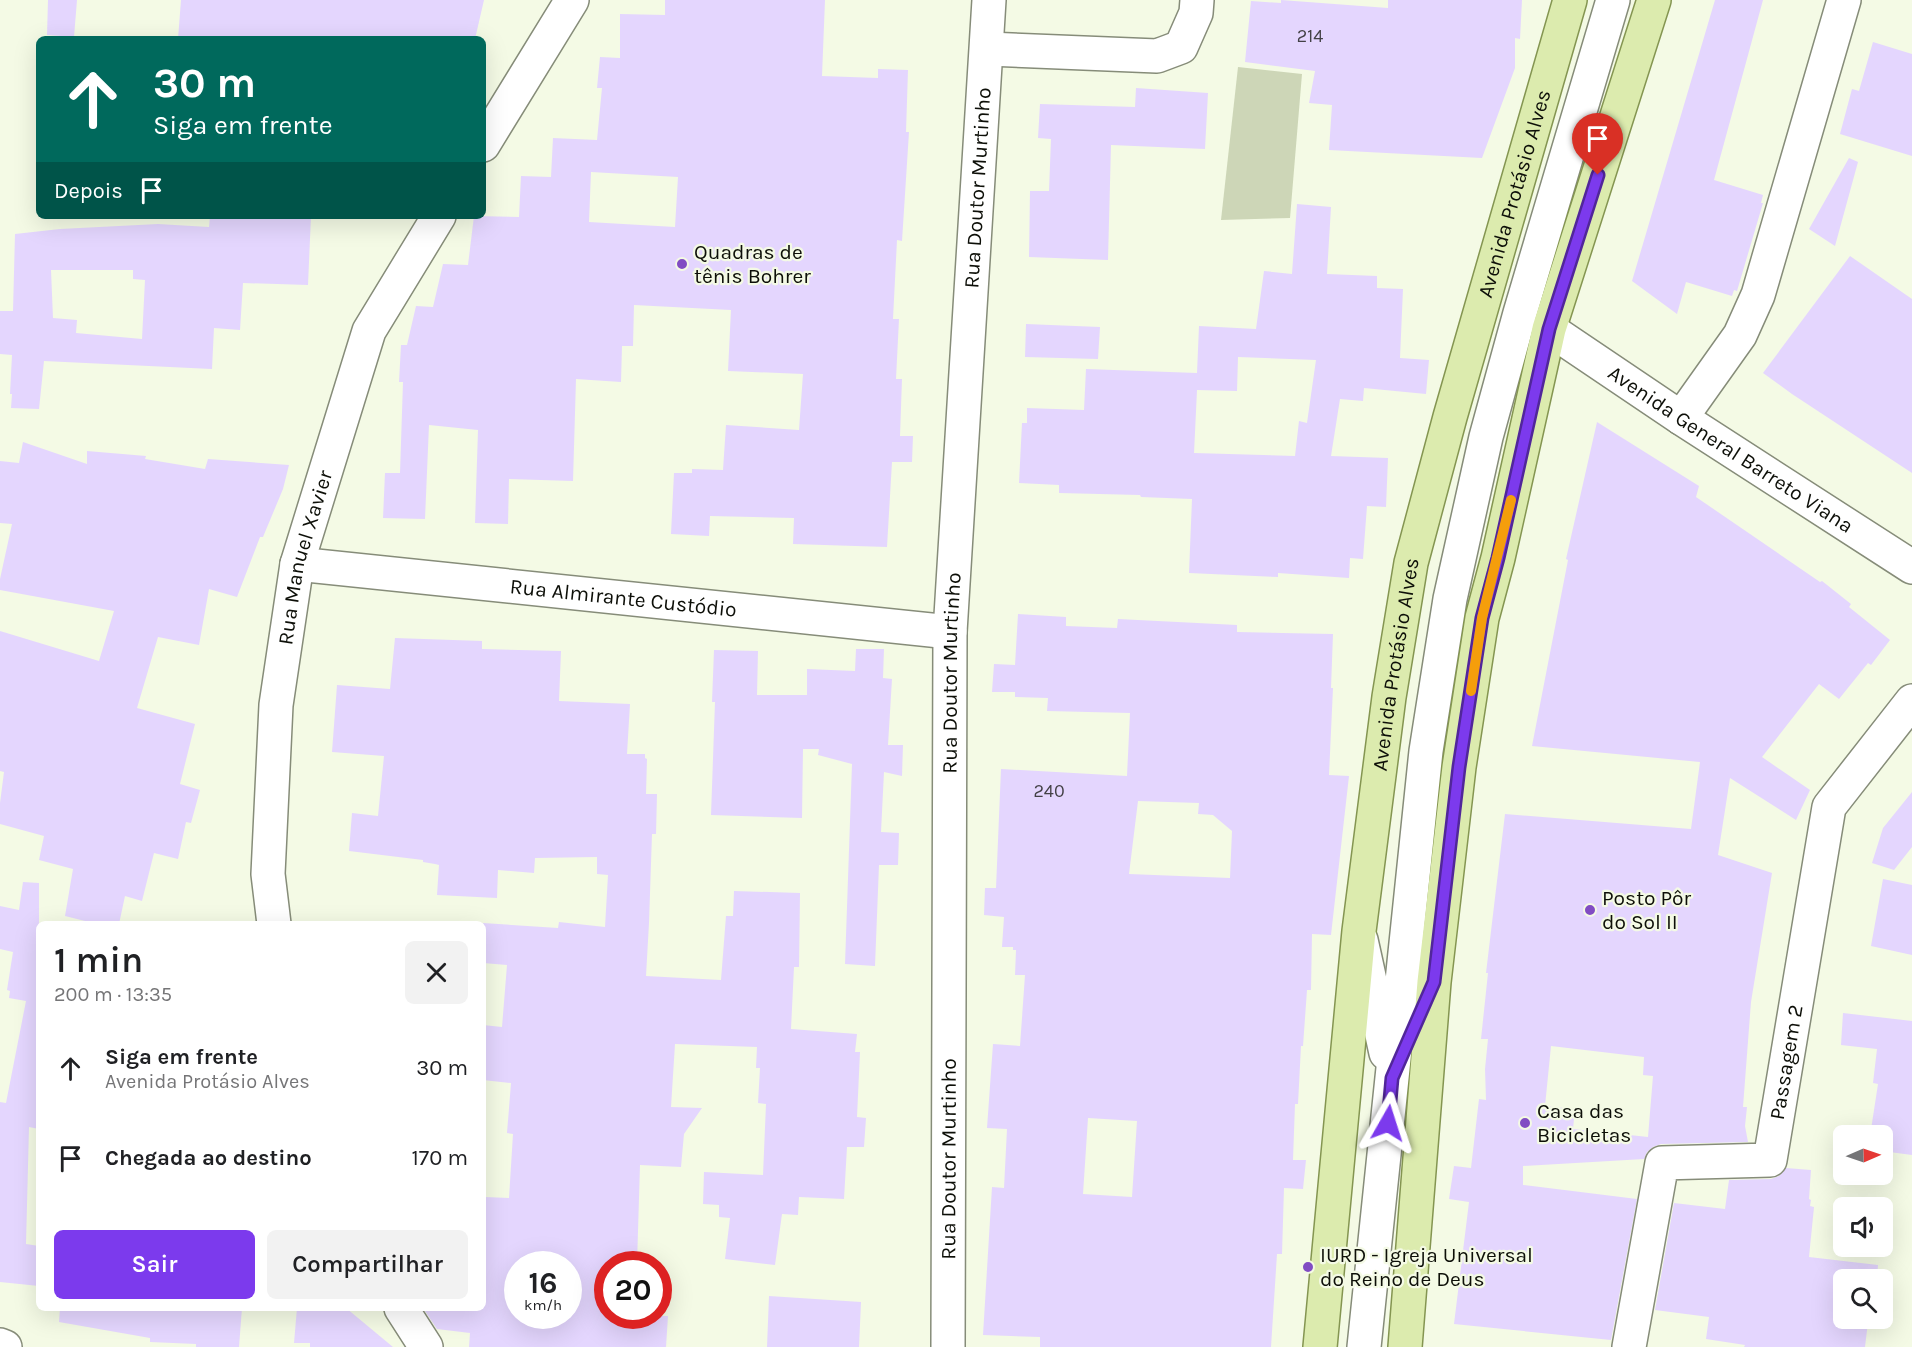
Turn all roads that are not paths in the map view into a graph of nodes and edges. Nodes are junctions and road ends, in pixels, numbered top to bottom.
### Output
1 (572, 0) edge
2 (989, 0) edge
3 (1197, 0) edge
4 (1570, 0) edge
5 (1613, 0) edge
6 (1654, 0) edge
7 (1844, 0) edge
8 (988, 49) junction
9 (486, 140) edge
10 (437, 219) edge
11 (1549, 329) junction
12 (1681, 418) junction
13 (297, 564) junction
14 (1912, 567) edge
15 (950, 632) junction
16 (1912, 701) edge
17 (274, 921) edge
18 (1359, 931) junction
19 (1434, 982) junction
20 (1392, 1078) junction
21 (403, 1311) edge
22 (0, 1345) edge
23 (5, 1347) edge
24 (426, 1347) edge
25 (948, 1347) edge
26 (1320, 1347) edge
27 (1364, 1347) edge
28 (1405, 1347) edge
29 (1629, 1347) edge

1 - 9 street
2 - 8 street, Rua Doutor Murtinho
3 - 8 street
4 - 18 main road, Avenida Protásio Alves
5 - 20 street
6 - 11 main road
7 - 12 street
8 - 15 street, Rua Doutor Murtinho
10 - 13 street, Rua Manuel Xavier
11 - 12 street, Avenida General Barreto Viana
11 - 19 main road
12 - 14 street, Avenida General Barreto Viana
13 - 15 street, Rua Almirante Custódio
13 - 17 street, Rua Manuel Xavier
15 - 25 street, Rua Doutor Murtinho
16 - 29 street, Passagem 2
18 - 20 street
18 - 26 main road, Avenida Protásio Alves
19 - 20 street
19 - 28 main road
20 - 27 street
21 - 24 street
22 - 23 street

